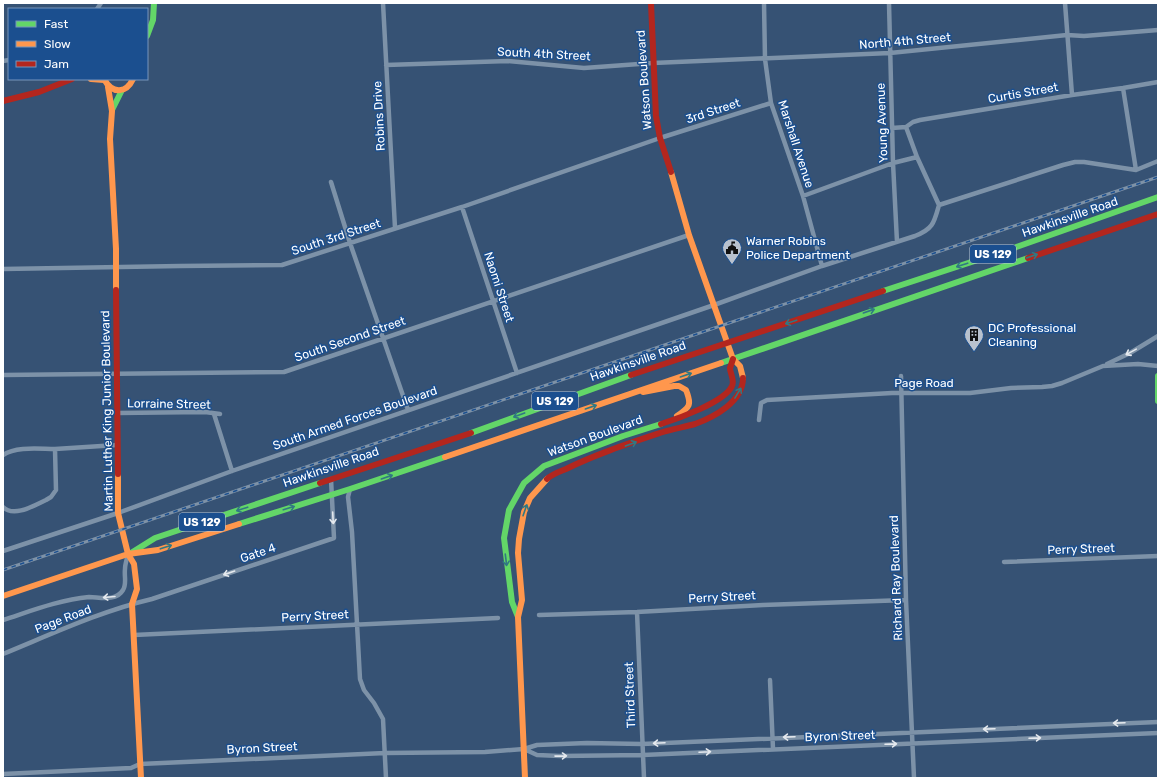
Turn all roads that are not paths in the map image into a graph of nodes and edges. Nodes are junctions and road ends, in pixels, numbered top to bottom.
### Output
1 (154, 3) edge
2 (383, 3) edge
3 (650, 3) edge
4 (764, 3) edge
5 (889, 3) edge
6 (1064, 3) edge
7 (1158, 30) edge
8 (148, 34) edge
9 (1067, 35) junction
10 (890, 53) junction
11 (765, 59) junction
12 (653, 63) junction
13 (386, 65) junction
14 (69, 80) edge
15 (104, 80) edge
16 (133, 80) edge
17 (1158, 82) edge
18 (108, 87) junction
19 (1123, 88) junction
20 (122, 90) junction
21 (1072, 95) junction
22 (3, 101) edge
23 (771, 103) junction
24 (112, 111) junction
25 (906, 127) junction
26 (892, 128) junction
27 (660, 138) junction
28 (917, 157) junction
29 (1158, 161) edge
30 (893, 163) junction
31 (1136, 170) junction
32 (331, 182) dead end
33 (803, 196) junction
34 (1158, 197) edge
35 (939, 205) junction
36 (462, 207) junction
37 (1158, 214) edge
38 (395, 228) junction
39 (689, 235) junction
40 (897, 242) junction
41 (350, 243) junction
42 (822, 266) junction
43 (116, 267) junction
44 (3, 270) edge
45 (493, 301) junction
46 (714, 305) junction
47 (1158, 336) edge
48 (384, 338) junction
49 (728, 343) junction
50 (734, 359) junction
51 (1103, 366) junction
52 (1158, 366) edge
53 (117, 373) junction
54 (517, 373) junction
55 (3, 375) edge
56 (901, 376) dead end
57 (1158, 376) edge
58 (902, 393) junction
59 (622, 397) junction
60 (1158, 401) edge
61 (408, 410) junction
62 (118, 413) junction
63 (214, 414) junction
64 (220, 414) dead end
65 (759, 420) dead end
66 (660, 424) junction
67 (117, 446) junction
68 (55, 449) junction
69 (3, 455) edge
70 (232, 471) junction
71 (331, 479) junction
72 (350, 489) junction
73 (331, 495) junction
74 (3, 507) edge
75 (118, 513) junction
76 (3, 551) edge
77 (128, 554) junction
78 (1158, 556) edge
79 (1004, 562) dead end
80 (3, 596) edge
81 (906, 600) junction
82 (132, 604) junction
83 (637, 612) junction
84 (539, 615) dead end
85 (518, 617) junction
86 (498, 618) dead end
87 (3, 620) edge
88 (356, 624) junction
89 (134, 634) junction
90 (3, 654) edge
91 (770, 680) dead end
92 (1158, 722) edge
93 (912, 732) junction
94 (1158, 734) edge
95 (837, 735) junction
96 (772, 738) junction
97 (674, 743) junction
98 (913, 743) junction
99 (642, 744) junction
100 (838, 746) junction
101 (773, 749) junction
102 (524, 750) junction
103 (385, 753) junction
104 (674, 754) junction
105 (643, 755) junction
106 (140, 764) junction
107 (3, 774) edge
108 (141, 778) edge
109 (386, 778) edge
110 (525, 778) edge
111 (644, 778) edge
112 (914, 778) edge

1 - 8 main road
2 - 13 street, Robins Drive
3 - 12 main road, Watson Boulevard
4 - 11 street, Marshall Avenue
5 - 10 street, Young Avenue
6 - 9 street
7 - 9 street, North 4th Street
9 - 10 street, North 4th Street
9 - 21 street
10 - 11 street, North 4th Street
10 - 26 street, Young Avenue
11 - 12 street, North 4th Street
11 - 23 street, Marshall Avenue
12 - 13 street, South 4th Street
12 - 27 main road, Watson Boulevard
13 - 38 street, Robins Drive
14 - 22 main road
15 - 18 main road
16 - 20 main road, Martin Luther King Junior Boulevard
17 - 19 street, Curtis Street
18 - 20 main road
18 - 24 main road, Martin Luther King Junior Boulevard
19 - 21 street, Curtis Street
19 - 31 street
20 - 24 main road, Martin Luther King Junior Boulevard
21 - 25 street, Curtis Street
23 - 27 street, 3rd Street
23 - 33 street, Marshall Avenue
24 - 43 main road, Martin Luther King Junior Boulevard
25 - 26 street, Curtis Street
25 - 28 street
26 - 30 street, Young Avenue
27 - 36 street, South 3rd Street
27 - 39 main road, Watson Boulevard
28 - 30 street
28 - 35 street
29 - 31 street
30 - 33 street
30 - 40 street, Young Avenue
31 - 35 street
32 - 41 street
33 - 42 street, Marshall Avenue
34 -> 49 main road, Hawkinsville Road / US 129
35 - 40 street, South Armed Forces Boulevard
36 - 38 street, South 3rd Street
36 - 45 street, Naomi Street
50 -> 37 main road, Hawkinsville Road / US 129
38 - 41 street, South 3rd Street
39 - 45 street, South Second Street
39 - 46 main road, Watson Boulevard
40 - 42 street, South Armed Forces Boulevard
41 - 43 street, South 3rd Street
41 - 48 street
42 - 46 street, South Armed Forces Boulevard
43 - 44 street, South 3rd Street
43 - 53 main road, Martin Luther King Junior Boulevard
45 - 48 street, South Second Street
45 - 54 street, Naomi Street
46 - 49 main road, Watson Boulevard
46 - 54 street, South Armed Forces Boulevard
47 -> 51 street, Page Road
48 - 53 street, South Second Street
48 - 61 street
49 - 50 main road, Watson Boulevard
49 -> 71 main road, Hawkinsville Road / US 129
59 -> 50 main road, Hawkinsville Road / US 129
50 - 66 main road, Watson Boulevard
85 -> 50 main road, Watson Boulevard
51 - 52 street, Page Road
51 - 58 street, Page Road
53 - 55 street, South Second Street
53 - 62 main road, Martin Luther King Junior Boulevard
54 - 61 street, South Armed Forces Boulevard
56 - 58 street, Richard Ray Boulevard
57 - 60 main road
58 - 65 street, Page Road
58 - 81 street, Richard Ray Boulevard
59 - 66 main road
72 -> 59 main road, Hawkinsville Road / US 129
61 - 70 street, South Armed Forces Boulevard
62 - 63 street, Lorraine Street
62 - 67 main road, Martin Luther King Junior Boulevard
63 - 64 street, Lorraine Street
63 - 70 street
66 -> 85 main road, Watson Boulevard
67 - 68 street
67 - 75 main road, Martin Luther King Junior Boulevard
68 - 69 street
68 - 74 street
70 - 75 street, South Armed Forces Boulevard
71 - 73 street, Gate 4
71 -> 77 main road, Hawkinsville Road / US 129
72 - 73 main road, Hawkinsville Road / US 129
72 - 88 street
77 -> 73 main road, Hawkinsville Road / US 129
73 -> 82 street, Gate 4
75 - 76 street, South Armed Forces Boulevard
75 - 77 main road, Martin Luther King Junior Boulevard
77 - 80 main road, Hawkinsville Road / US 129
77 - 82 main road, Martin Luther King Junior Boulevard
77 -> 87 street
78 - 79 street, Perry Street
81 - 83 street, Perry Street
81 - 93 street, Richard Ray Boulevard
82 - 89 main road, Martin Luther King Junior Boulevard
82 - 90 street, Page Road
83 - 84 street, Perry Street
83 - 99 street, Third Street
85 - 102 main road, Watson Boulevard
86 - 88 street, Perry Street
88 - 89 street, Perry Street
88 - 103 street
89 - 106 main road, Martin Luther King Junior Boulevard
91 - 96 street
92 -> 93 street, Byron Street
93 - 95 street, Byron Street
93 - 98 street, Richard Ray Boulevard
98 -> 94 street, Byron Street
95 -> 96 street, Byron Street
95 - 100 street
96 - 97 street, Byron Street
96 - 101 street
97 -> 99 street, Byron Street
97 - 104 street
100 -> 98 street, Byron Street
98 - 112 street, Richard Ray Boulevard
99 - 102 street, Byron Street
99 - 105 street, Third Street
100 - 101 street, Byron Street
104 -> 101 street, Byron Street
102 - 103 street, Byron Street
102 -> 105 street, Byron Street
102 - 110 main road, Watson Boulevard
103 - 106 street, Byron Street
103 - 109 street
104 - 105 street, Byron Street
105 - 111 street, Third Street
106 - 107 street, Byron Street
106 - 108 main road, Martin Luther King Junior Boulevard

